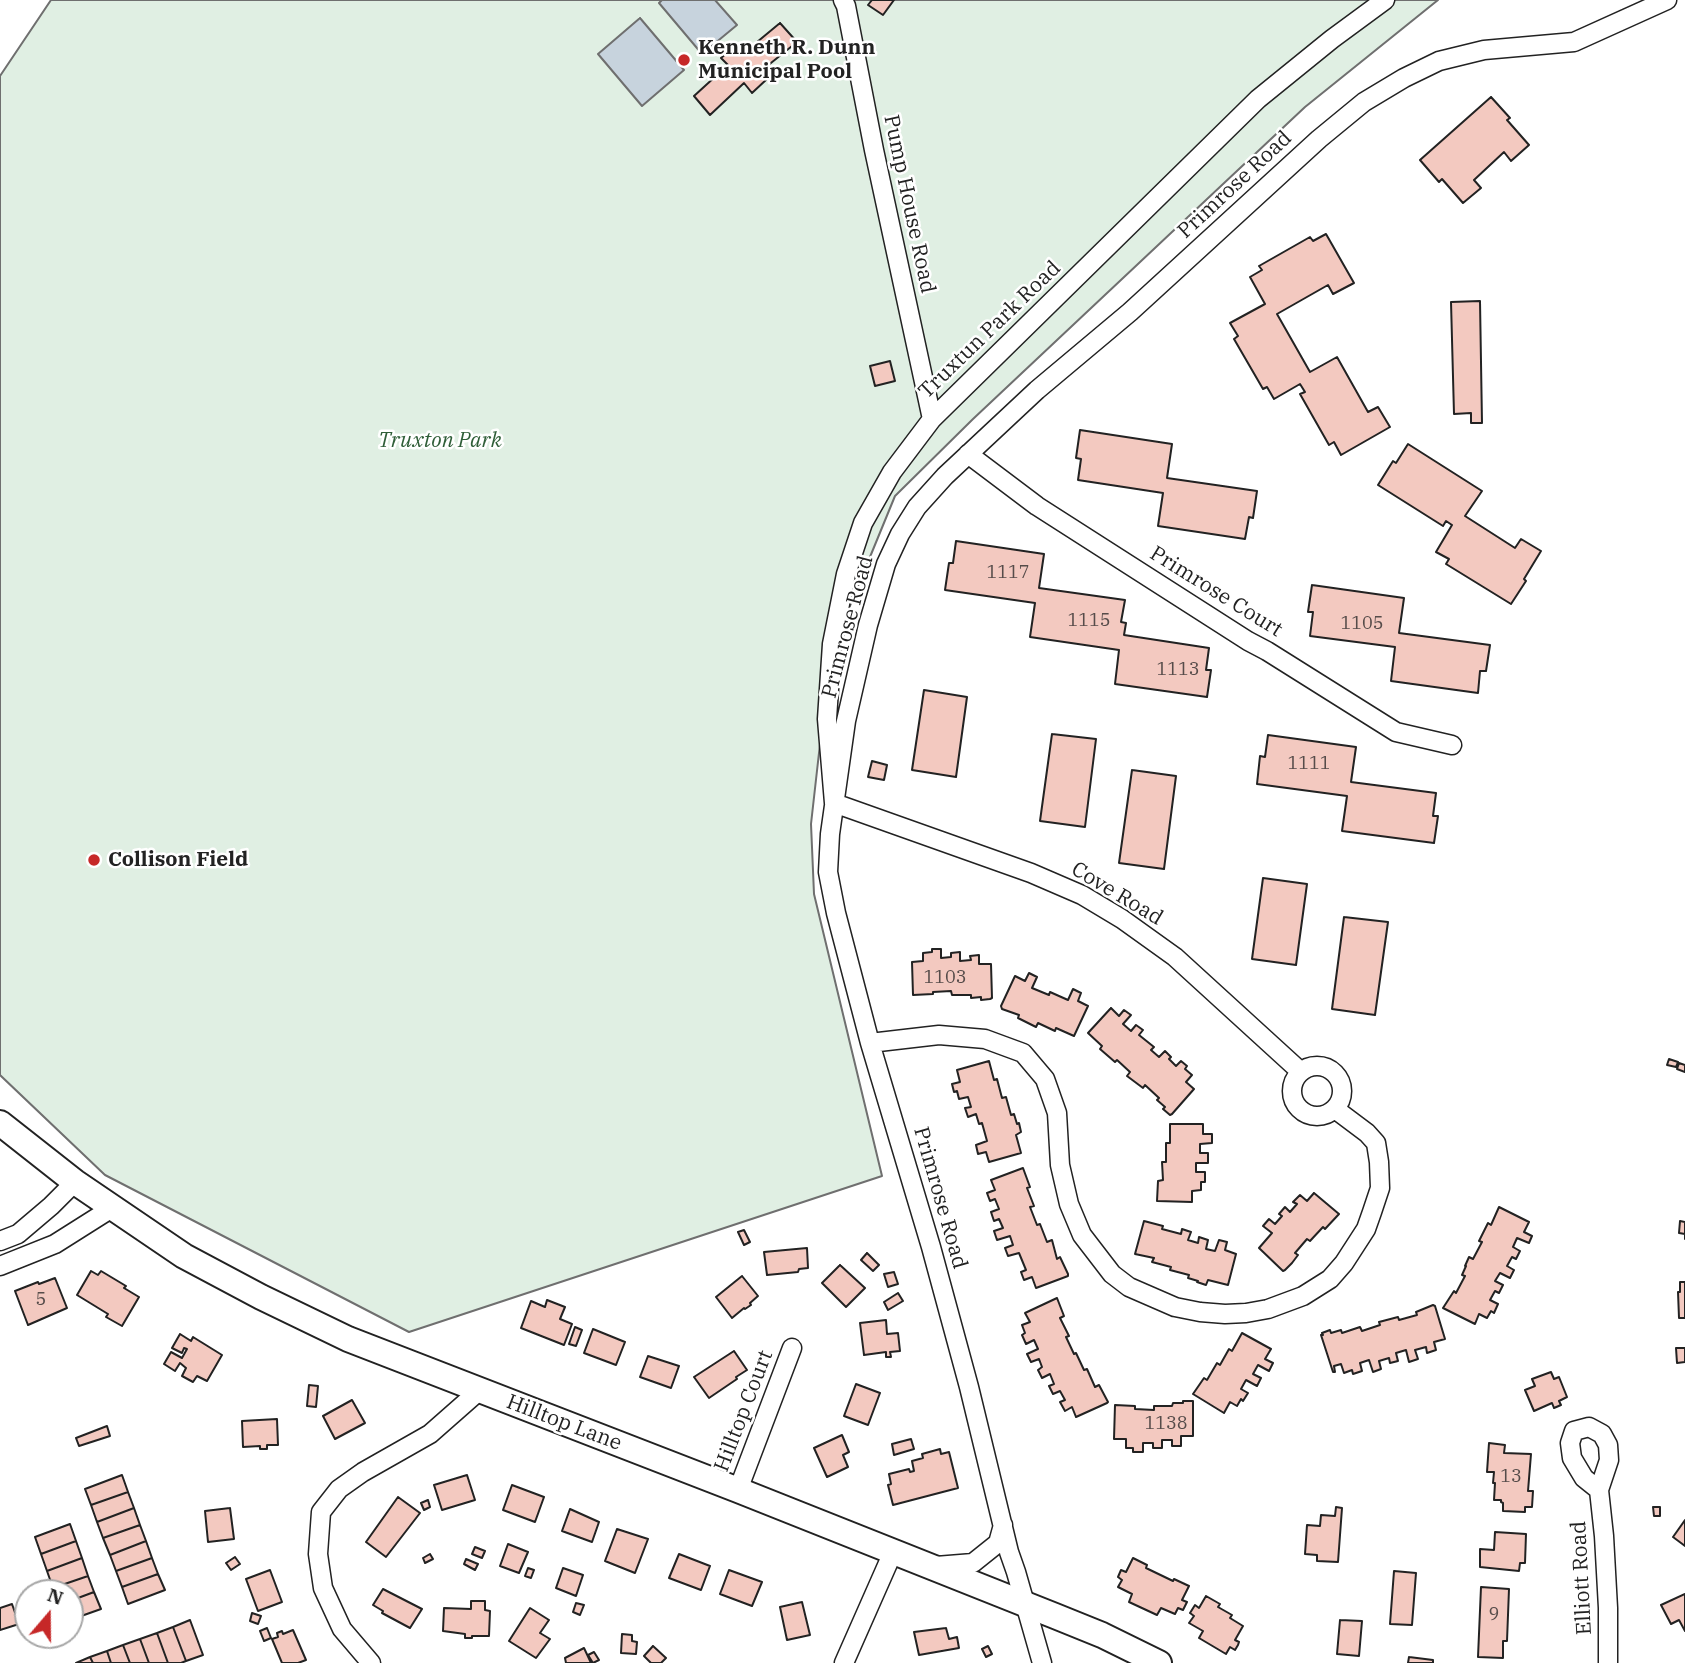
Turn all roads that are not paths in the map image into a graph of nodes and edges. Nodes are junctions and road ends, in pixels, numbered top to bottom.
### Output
1 (843, 0) edge
2 (1385, 0) edge
3 (1667, 0) edge
4 (932, 419) junction
5 (968, 454) junction
6 (1452, 745) dead end
7 (834, 803) junction
8 (870, 1043) junction
9 (1301, 1072) junction
10 (1335, 1109) junction
11 (0, 1123) edge
12 (75, 1182) junction
13 (112, 1208) junction
14 (0, 1241) edge
15 (0, 1266) edge
16 (792, 1348) dead end
17 (480, 1390) junction
18 (738, 1490) junction
19 (1599, 1490) dead end
20 (1003, 1525) junction
21 (893, 1552) junction
22 (929, 1566) junction
23 (1026, 1605) junction
24 (371, 1663) edge
25 (844, 1663) edge
26 (1042, 1663) edge
27 (1159, 1663) edge
28 (1608, 1663) edge

1 - 4 street, Pump House Road
2 - 4 street, Truxtun Park Road
3 - 5 street, Primrose Road
4 - 7 street, Truxtun Park Road
5 - 6 street, Primrose Court
5 - 7 street, Primrose Road
7 - 8 street, Primrose Road
7 - 9 street, Cove Road
8 - 10 street
8 - 20 street, Primrose Road
9 - 10 street
9 - 10 street
11 - 12 street, Hilltop Lane
12 - 13 street, Hilltop Lane
12 - 14 street
13 - 15 street
13 - 17 street, Hilltop Lane
16 - 18 street, Hilltop Court
17 - 18 street, Hilltop Lane
17 - 24 street
18 - 21 street, Hilltop Lane
19 - 28 street, Elliott Road
20 - 22 street
20 - 23 street, Primrose Road
21 - 22 street, Hilltop Lane
21 - 25 street
22 - 23 street, Hilltop Lane
23 - 26 street, Primrose Road
23 - 27 street, Hilltop Lane

